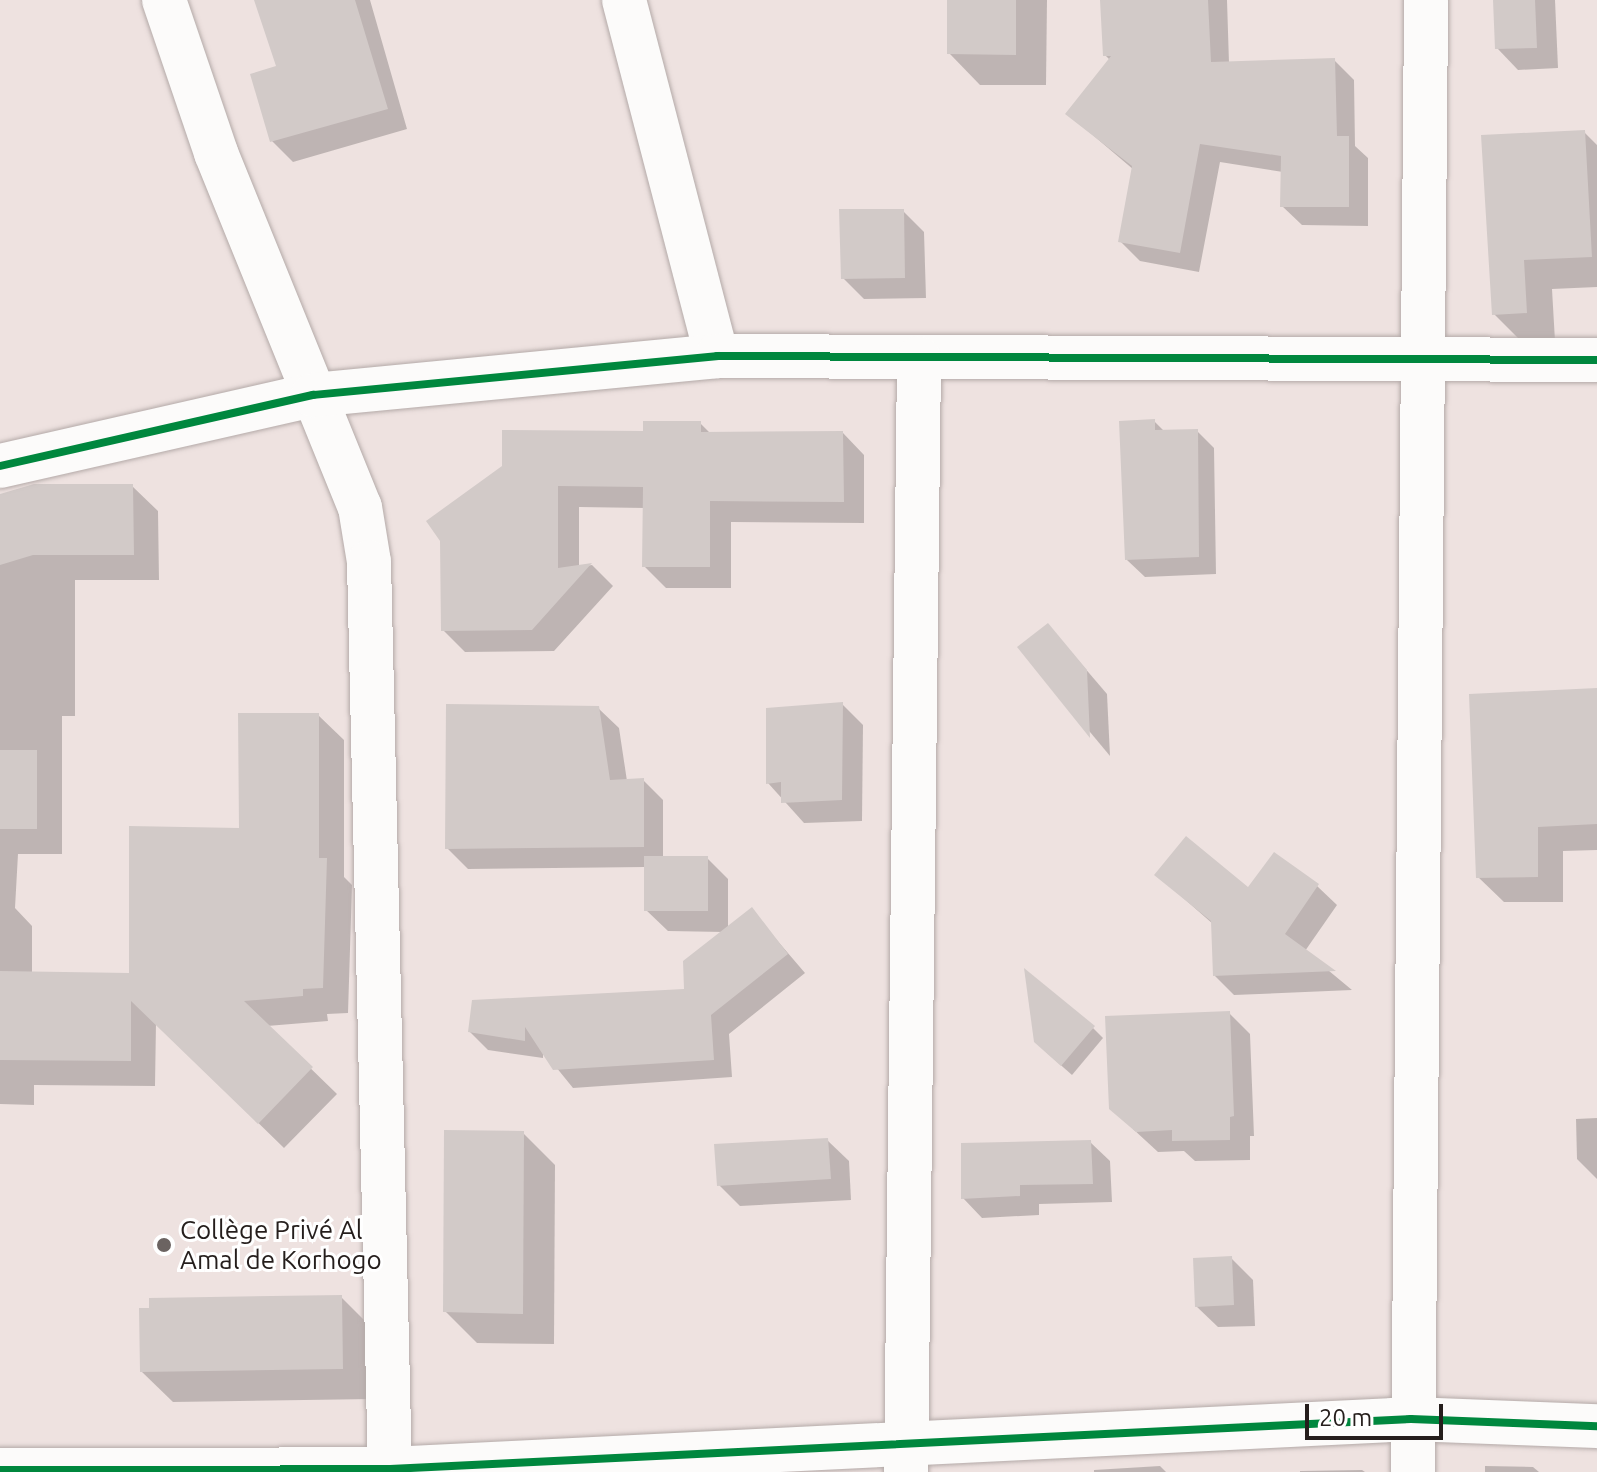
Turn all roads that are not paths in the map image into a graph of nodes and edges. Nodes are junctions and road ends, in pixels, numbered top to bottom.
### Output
1 (164, 0) edge
2 (624, 0) edge
3 (1426, 0) edge
4 (717, 356) junction
5 (919, 358) junction
6 (1423, 360) junction
7 (1597, 360) edge
8 (313, 395) junction
9 (0, 466) edge
10 (1411, 1419) junction
11 (1597, 1426) edge
12 (906, 1459) edge
13 (0, 1470) edge
14 (390, 1470) edge
15 (1413, 1472) edge

1 - 8 street
2 - 4 street
3 - 6 street
4 - 5 street
4 - 8 street
5 - 6 street
5 - 12 street
6 - 7 street
6 - 10 street
8 - 9 street
8 - 14 street
10 - 11 street
10 - 12 street
10 - 15 street
12 - 14 street
13 - 14 street

